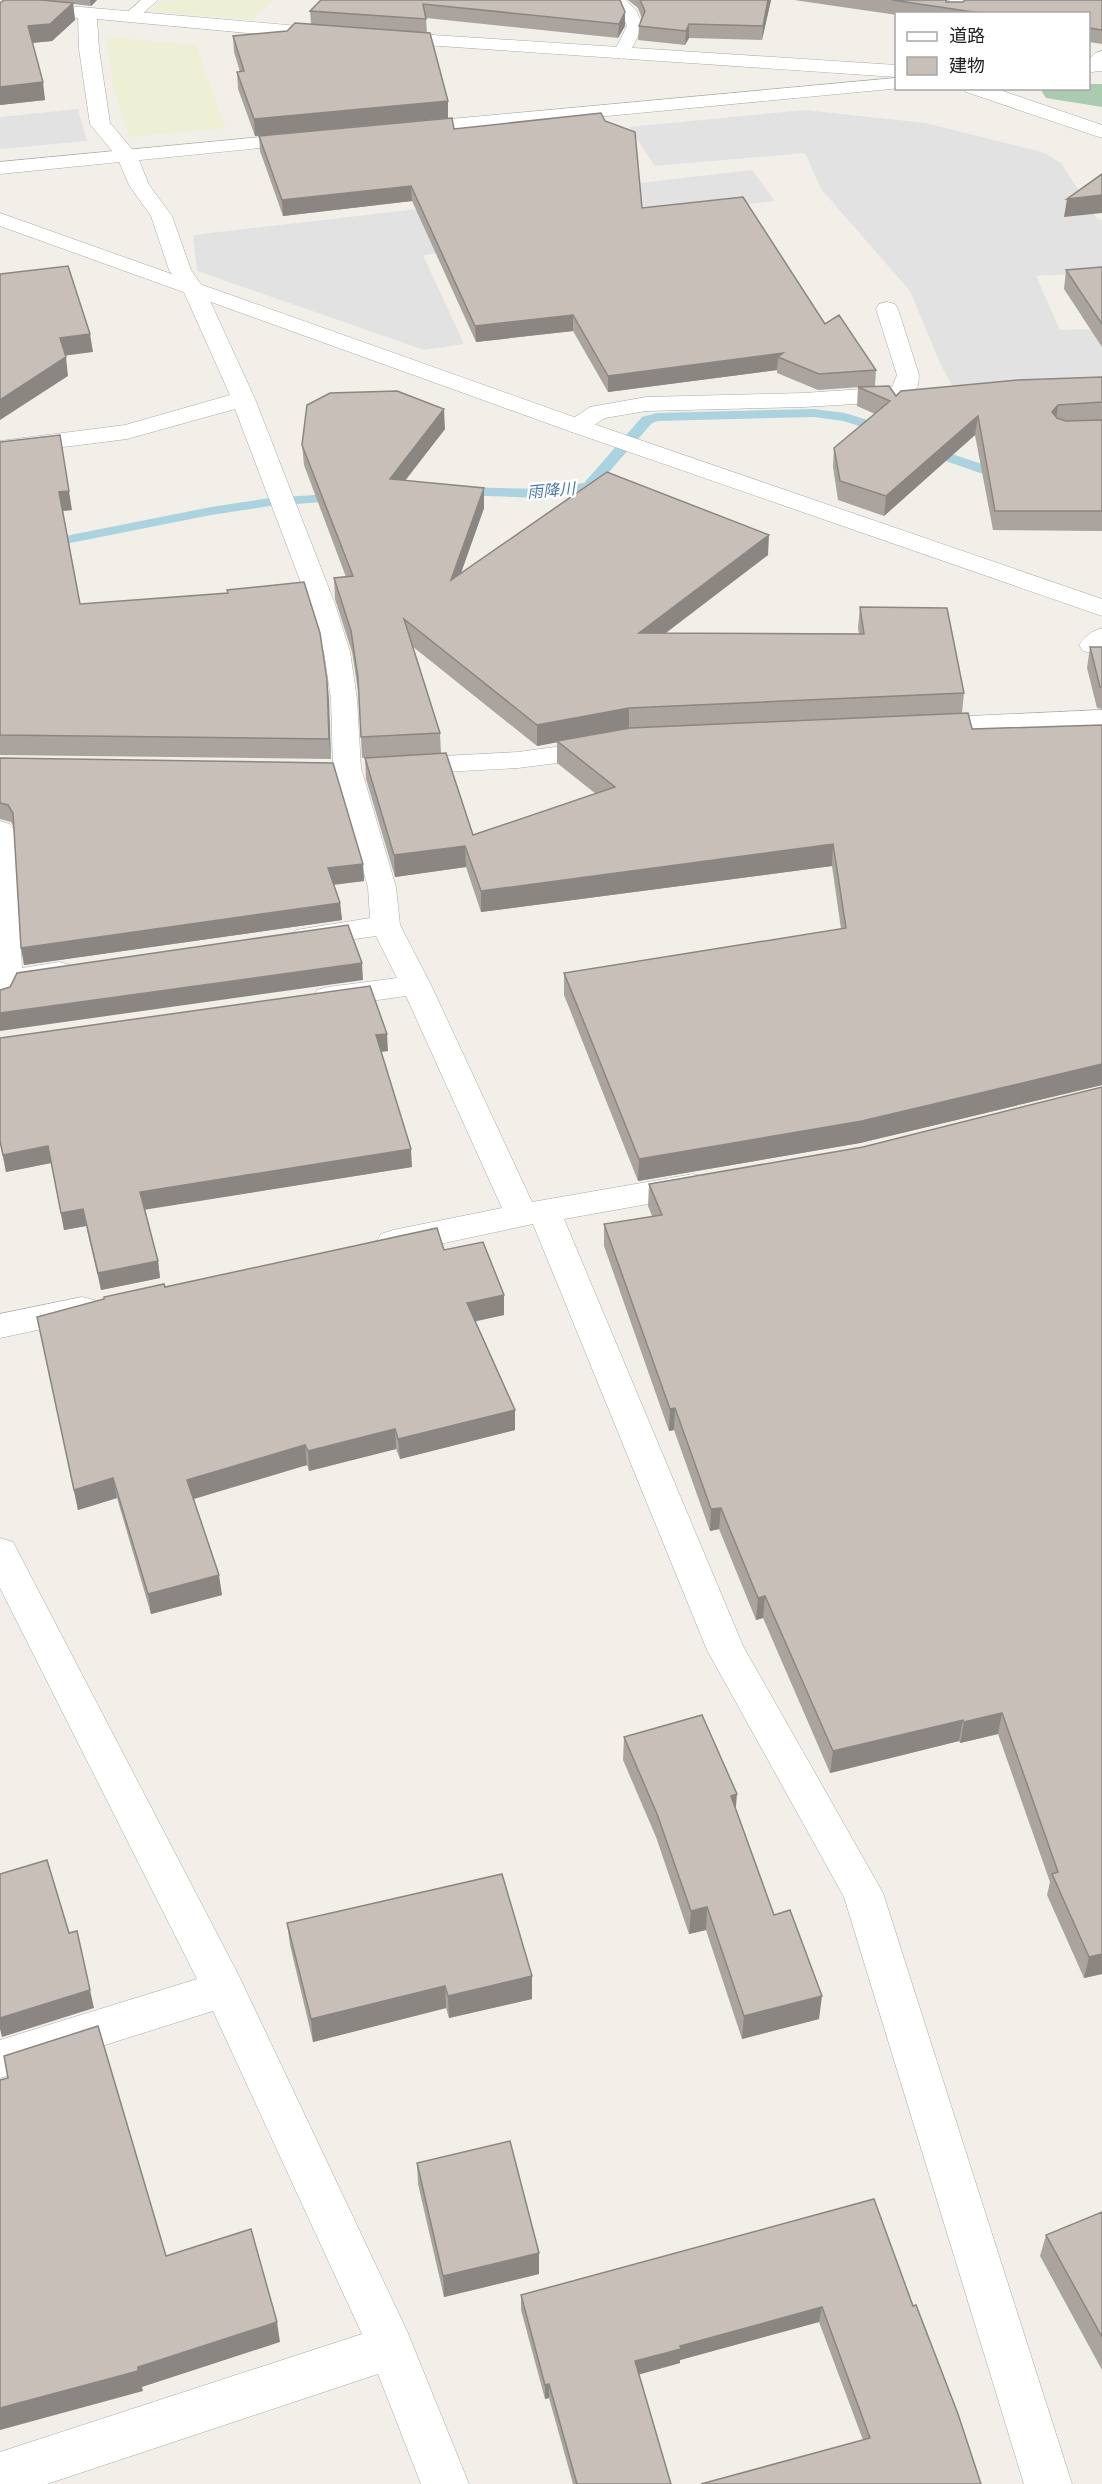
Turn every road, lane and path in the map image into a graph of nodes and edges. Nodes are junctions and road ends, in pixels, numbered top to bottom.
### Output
1 (150, 0) edge
2 (617, 0) edge
3 (0, 6) edge
4 (87, 14) junction
5 (130, 17) junction
6 (621, 54) junction
7 (895, 71) edge
8 (895, 84) edge
9 (979, 90) edge
10 (388, 131) edge
11 (1102, 132) edge
12 (317, 138) edge
13 (127, 155) junction
14 (0, 168) edge
15 (0, 219) edge
16 (194, 290) junction
17 (886, 309) dead end
18 (243, 399) junction
19 (577, 426) junction
20 (0, 448) edge
21 (1102, 608) edge
22 (1102, 718) edge
23 (901, 727) edge
24 (629, 738) edge
25 (356, 768) junction
26 (0, 830) edge
27 (385, 925) junction
28 (281, 940) edge
29 (85, 969) edge
30 (416, 985) junction
31 (2, 988) edge
32 (297, 1002) edge
33 (720, 1181) edge
34 (533, 1213) junction
35 (359, 1250) edge
36 (116, 1301) edge
37 (0, 1326) edge
38 (0, 1552) edge
39 (224, 1989) junction
40 (0, 2060) edge
41 (391, 2347) junction
42 (0, 2476) edge
43 (445, 2484) edge
44 (1048, 2484) edge

1 - 5 lane
2 - 6 lane
3 - 4 street
4 - 5 street
4 - 13 street
5 - 6 street
6 - 7 street
8 - 10 street
9 - 11 street
12 - 13 street
13 - 14 street
13 - 16 street
15 - 16 street
16 - 18 street
16 - 19 street
17 - 19 street
18 - 20 street
18 - 25 street
19 - 21 street
22 - 23 street
24 - 25 street
25 - 27 street
26 - 31 street
27 - 28 street
27 - 30 street
29 - 31 street
30 - 32 street
30 - 34 street
33 - 34 street
34 - 35 street
34 - 44 street
36 - 37 street
38 - 39 street
39 - 40 street
39 - 41 street
41 - 42 street
41 - 43 street

